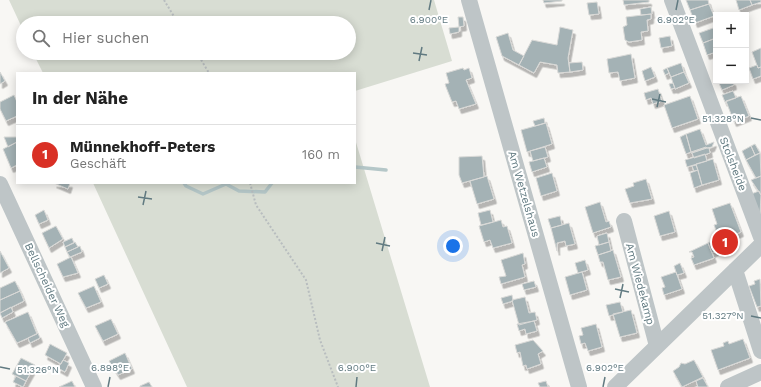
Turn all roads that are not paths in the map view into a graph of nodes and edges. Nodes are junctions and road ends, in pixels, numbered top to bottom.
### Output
1 (469, 0) edge
2 (672, 0) edge
3 (0, 184) edge
4 (624, 221) dead end
5 (761, 237) edge
6 (761, 245) edge
7 (735, 270) junction
8 (656, 346) junction
9 (761, 351) edge
10 (761, 372) edge
11 (94, 387) edge
12 (579, 387) edge
13 (615, 387) edge
14 (728, 387) edge

1 - 12 street, Am Wetzelshaus
2 - 5 street, Stolsheide
3 - 11 street, Bellscheider Weg
4 - 8 street, Am Wiedekamp
6 - 7 street
7 - 8 street
7 - 9 street
8 - 13 street
10 - 14 street

